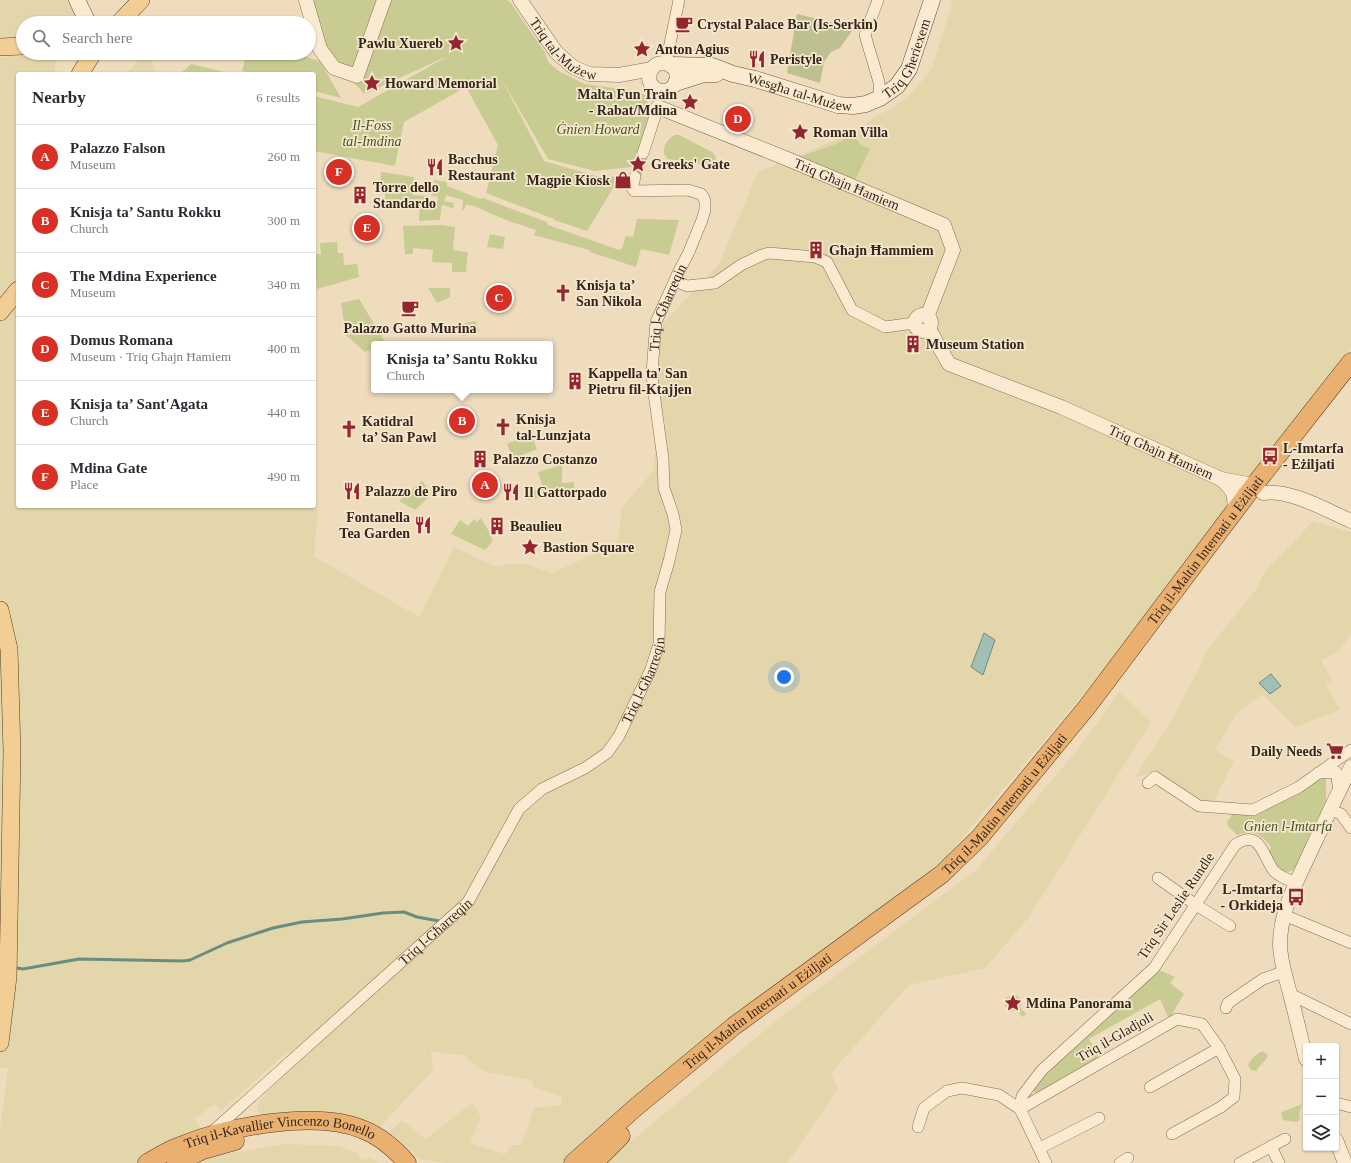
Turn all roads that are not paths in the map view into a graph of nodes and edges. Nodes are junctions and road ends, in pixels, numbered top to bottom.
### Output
1 (141, 0) edge
2 (306, 0) edge
3 (384, 0) edge
4 (520, 0) edge
5 (679, 0) edge
6 (878, 0) edge
7 (932, 0) edge
8 (125, 16) edge
9 (311, 16) edge
10 (316, 35) edge
11 (16, 46) edge
12 (0, 47) edge
13 (81, 60) edge
14 (89, 60) edge
15 (668, 64) junction
16 (652, 68) junction
17 (79, 72) edge
18 (80, 72) edge
19 (733, 74) junction
20 (619, 75) junction
21 (664, 88) junction
22 (873, 101) junction
23 (658, 106) junction
24 (643, 153) tunnel mouth
25 (635, 178) tunnel mouth
26 (675, 281) junction
27 (16, 292) edge
28 (0, 312) edge
29 (914, 323) joint
30 (928, 323) junction
31 (1351, 362) edge
32 (1351, 379) edge
33 (1220, 479) junction
34 (1260, 488) junction
35 (1235, 512) junction
36 (1351, 521) edge
37 (0, 610) edge
38 (1351, 750) edge
39 (1335, 761) junction
40 (1350, 768) edge
41 (1318, 773) junction
42 (1148, 782) dead end
43 (1339, 791) junction
44 (1329, 809) junction
45 (1351, 828) edge
46 (1158, 878) dead end
47 (1296, 883) junction
48 (1196, 905) junction
49 (1284, 915) junction
50 (1230, 926) dead end
51 (1351, 943) edge
52 (1283, 972) junction
53 (1290, 994) junction
54 (1226, 1008) dead end
55 (1351, 1024) edge
56 (0, 1043) edge
57 (1303, 1047) edge
58 (1219, 1048) junction
59 (1150, 1087) dead end
60 (1026, 1089) junction
61 (999, 1095) junction
62 (247, 1101) junction
63 (1339, 1104) edge
64 (1351, 1107) edge
65 (1020, 1109) junction
66 (1099, 1118) dead end
67 (255, 1126) junction
68 (918, 1127) dead end
69 (1172, 1134) dead end
70 (209, 1136) junction
71 (1284, 1139) dead end
72 (1271, 1146) junction
73 (1040, 1148) junction
74 (1339, 1148) edge
75 (147, 1163) edge
76 (176, 1163) edge
77 (393, 1163) edge
78 (407, 1163) edge
79 (574, 1163) edge
80 (594, 1163) edge
81 (1046, 1163) edge
82 (1240, 1163) edge
83 (1279, 1163) edge
84 (1345, 1163) edge

1 - 8 main road
2 - 9 street
3 - 10 street
4 - 20 street, Triq tal-Mużew
5 - 15 street
6 - 22 street
7 - 22 main road, Triq Għeriexem
11 - 12 main road
13 - 17 main road
14 - 18 main road
15 - 16 street
15 - 19 main road, Wesgħa tal-Mużew
15 - 21 street
16 - 20 street, Triq tal-Mużew
16 - 21 street
19 - 21 main road, Wesgħa tal-Mużew
19 - 22 main road, Wesgħa tal-Mużew
20 - 21 street, Triq tal-Mużew
21 - 23 street
23 - 24 street
23 - 30 street, Triq Għajn Ħamiem
25 - 26 street, Triq l-Għarreqin
26 - 29 street
26 - 62 street, Triq l-Għarreqin
27 - 28 main road
29 - 30 street
30 - 33 street, Triq Għajn Ħamiem
31 - 34 highway, Triq il-Maltin Internati u Eżiljati
32 - 34 highway, Triq il-Maltin Internati u Eżiljati
33 - 34 street, Triq Għajn Ħamiem
33 - 35 street, Triq Għajn Ħamiem
34 - 35 highway, Triq il-Maltin Internati u Eżiljati
34 - 36 street, Triq Għajn Ħamiem
34 - 80 highway, Triq il-Maltin Internati u Eżiljati
35 - 79 highway, Triq il-Maltin Internati u Eżiljati
37 - 56 main road
38 - 39 street
39 - 40 street
39 - 41 street
40 - 43 street
41 - 42 street
41 - 43 street
43 - 44 street
44 - 45 street
44 - 47 street
46 - 48 street
47 - 48 street, Triq Sir Leslie Rundle
47 - 49 street
48 - 50 street
48 - 60 street, Triq Sir Leslie Rundle
49 - 51 street
49 - 52 street
52 - 53 street
52 - 54 street
53 - 55 street
53 - 57 street
58 - 59 street
58 - 65 street, Triq il-Gladjoli
58 - 69 street, Triq il-Gladjoli
60 - 61 street
60 - 65 street, Triq Sir Leslie Rundle
61 - 65 street
61 - 68 street
62 - 67 street
62 - 70 street, Triq l-Għarreqin
63 - 64 street
65 - 73 street
66 - 73 street
67 - 70 highway, Triq il-Kavallier Vincenzo Bonello
67 - 78 highway, Triq il-Kavallier Vincenzo Bonello
70 - 75 highway, Triq il-Kavallier Vincenzo Bonello
71 - 72 street
72 - 82 street
72 - 83 street
73 - 81 street
74 - 84 street
76 - 77 highway, Triq il-Kavallier Vincenzo Bonello

